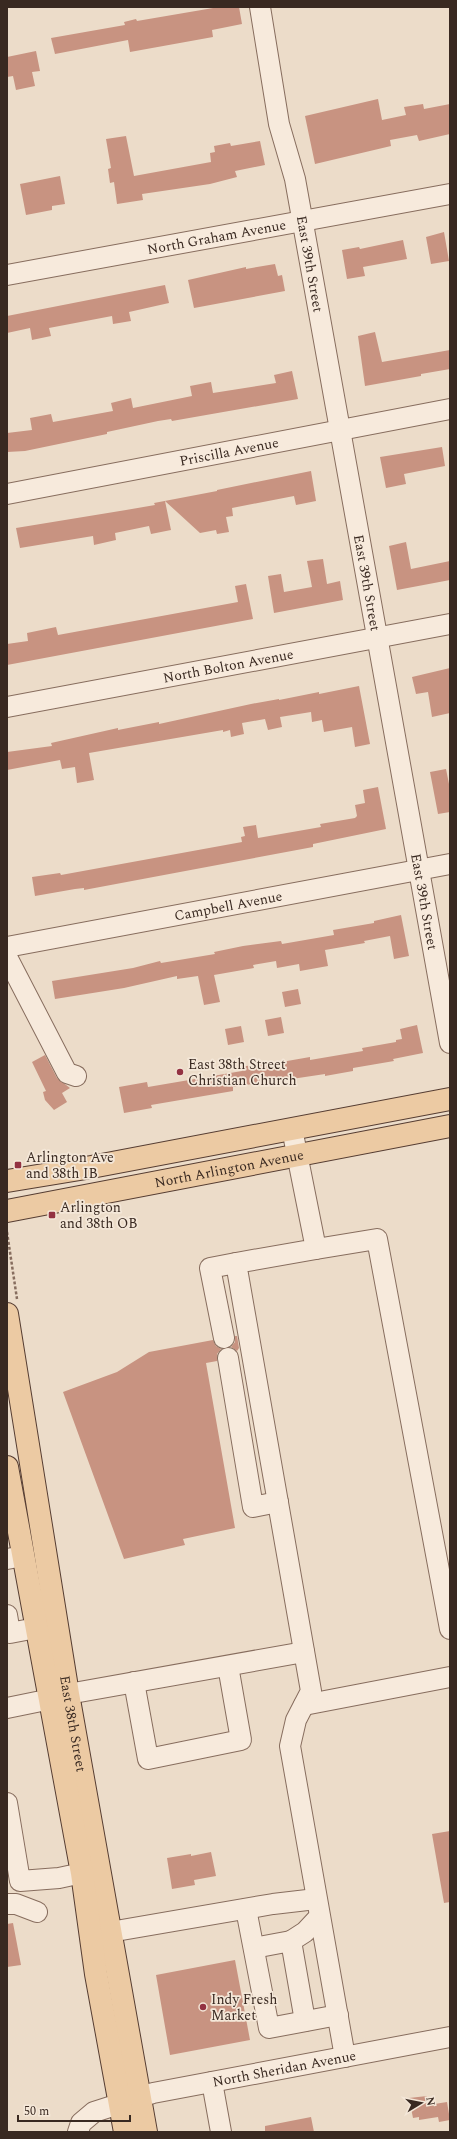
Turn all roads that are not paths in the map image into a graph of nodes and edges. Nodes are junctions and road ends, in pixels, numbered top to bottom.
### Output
1 (260, 7) edge
2 (450, 194) edge
3 (302, 222) junction
4 (7, 275) edge
5 (450, 409) edge
6 (340, 430) junction
7 (7, 494) edge
8 (450, 624) edge
9 (377, 638) junction
10 (7, 707) edge
11 (450, 864) edge
12 (420, 869) junction
13 (7, 947) edge
14 (7, 958) edge
15 (450, 1043) edge
16 (76, 1076) dead end
17 (450, 1099) edge
18 (450, 1126) edge
19 (292, 1129) junction
20 (298, 1156) junction
21 (7, 1181) edge
22 (7, 1211) edge
23 (316, 1249) junction
24 (236, 1263) junction
25 (7, 1314) edge
26 (224, 1338) dead end
27 (228, 1358) dead end
28 (7, 1467) edge
29 (278, 1502) junction
30 (15, 1558) edge
31 (7, 1615) edge
32 (36, 1628) junction
33 (450, 1629) edge
34 (304, 1652) junction
35 (228, 1666) junction
36 (450, 1677) edge
37 (134, 1682) junction
38 (59, 1696) junction
39 (304, 1705) junction
40 (7, 1708) edge
41 (7, 1803) edge
42 (82, 1874) junction
43 (14, 1881) edge
44 (7, 1904) edge
45 (318, 1908) junction
46 (246, 1909) junction
47 (36, 1912) dead end
48 (110, 1932) junction
49 (291, 1941) junction
50 (254, 1948) junction
51 (338, 2015) junction
52 (305, 2021) junction
53 (450, 2037) edge
54 (345, 2057) junction
55 (212, 2082) junction
56 (140, 2098) junction
57 (119, 2104) junction
58 (78, 2132) edge
59 (125, 2132) edge
60 (146, 2132) edge
61 (221, 2132) edge

1 - 3 street, East 39th Street
2 - 3 street, North Graham Avenue
3 - 4 street, North Graham Avenue
3 - 6 street, East 39th Street
5 - 6 street, Priscilla Avenue
6 - 7 street, Priscilla Avenue
6 - 9 street, East 39th Street
8 - 9 street, North Bolton Avenue
9 - 10 street, North Bolton Avenue
9 - 12 street, East 39th Street
11 - 12 street, Campbell Avenue
12 - 13 street, Campbell Avenue
12 - 15 street, East 39th Street
14 - 16 street
17 - 19 main road, North Arlington Avenue
18 - 20 main road, North Arlington Avenue
19 - 20 street
19 - 21 main road, North Arlington Avenue
20 - 22 main road, North Arlington Avenue
20 - 23 street
23 - 24 street
23 - 33 street
24 - 26 street
24 - 29 street
25 - 38 main road, East 38th Street
27 - 29 street
28 - 30 main road, East 38th Street
29 - 34 street
30 - 32 main road, East 38th Street
31 - 32 street
32 - 38 main road, East 38th Street
34 - 35 street
34 - 39 street
35 - 37 street
35 - 37 street
36 - 39 street
37 - 38 street
38 - 40 street
38 - 42 main road, East 38th Street
38 - 48 main road, East 38th Street
39 - 45 street
41 - 43 street
42 - 43 street
42 - 57 main road, East 38th Street
44 - 47 street
45 - 46 street
45 - 49 street
45 - 51 street
46 - 48 street
46 - 50 street
48 - 56 main road, East 38th Street
49 - 50 street
49 - 52 street
50 - 52 street
51 - 52 street
51 - 54 street
53 - 54 street, North Sheridan Avenue
54 - 55 street, North Sheridan Avenue
55 - 56 street, North Sheridan Avenue
55 - 61 street
56 - 57 street, North Sheridan Avenue
56 - 60 main road, East 38th Street
57 - 58 street, North Sheridan Avenue
57 - 59 main road, East 38th Street

